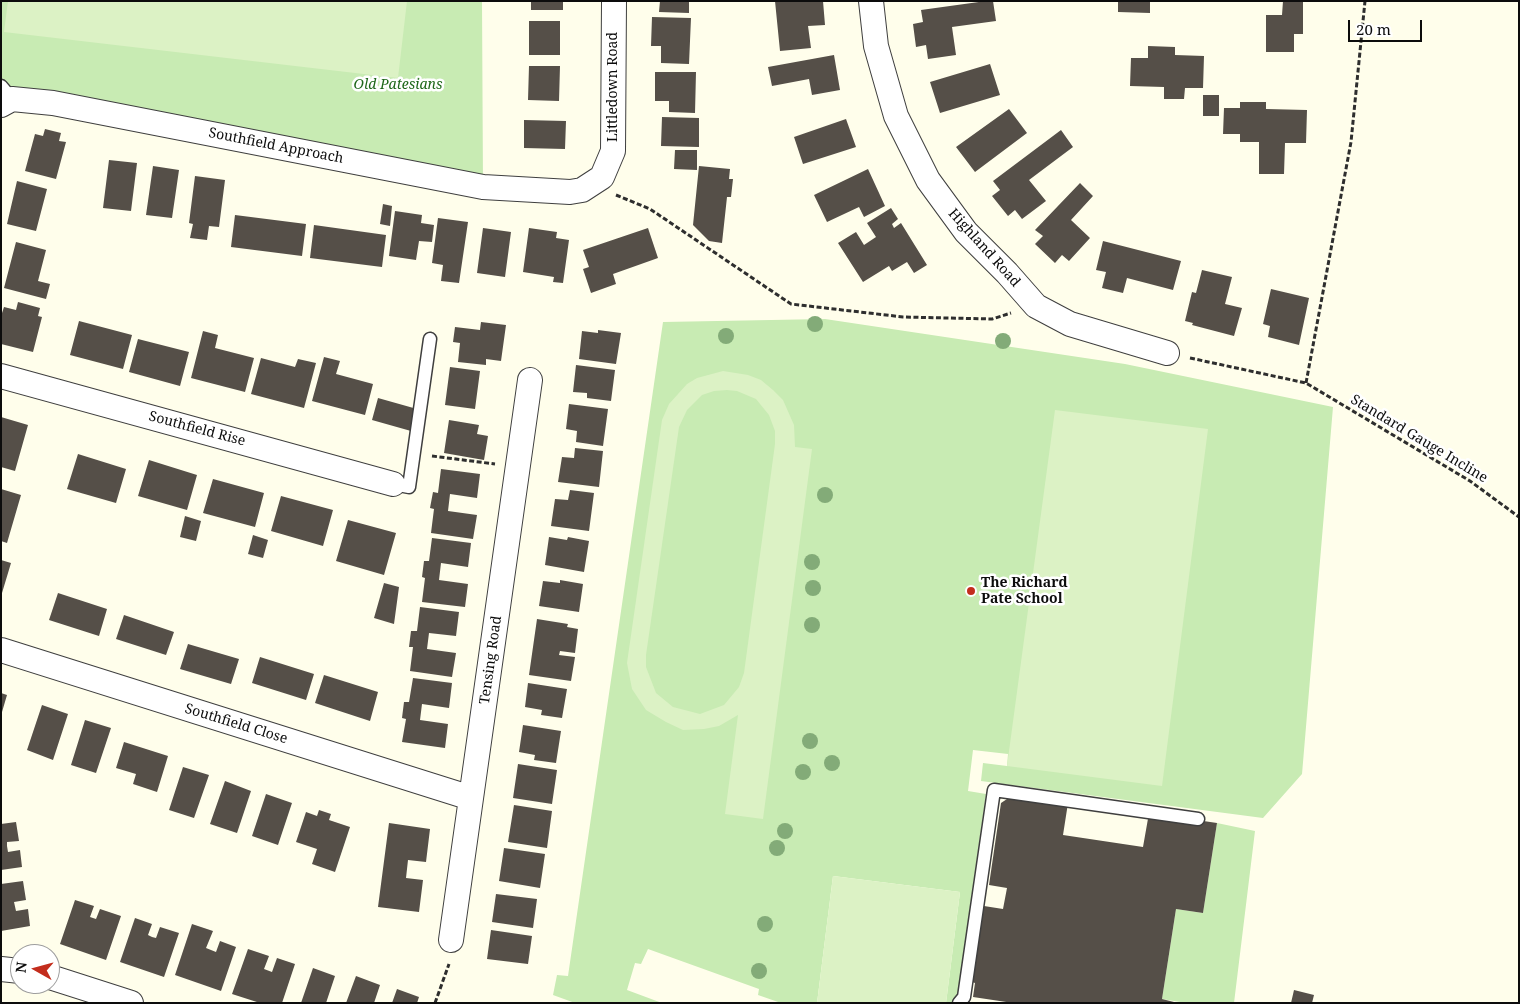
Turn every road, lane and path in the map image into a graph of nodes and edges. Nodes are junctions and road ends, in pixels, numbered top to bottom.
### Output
1 (614, 1) edge
2 (870, 1) edge
3 (1365, 1) edge
4 (5, 97) edge
5 (592, 184) junction
6 (1036, 306) junction
7 (430, 339) dead end
8 (1167, 353) joint
9 (1, 376) edge
10 (530, 380) dead end
11 (1306, 383) junction
12 (414, 453) junction
13 (518, 467) junction
14 (393, 484) joint
15 (1519, 518) edge
16 (1, 650) edge
17 (471, 798) junction
18 (1198, 819) dead end
19 (451, 940) joint
20 (60, 980) edge
21 (131, 1003) edge
22 (435, 1003) edge
23 (960, 1003) edge

1 - 5 street, Littledown Road
2 - 6 street, Highland Road
3 - 11 path
4 - 5 street, Southfield Approach
5 - 6 path
6 - 8 street, Highland Road
7 - 12 lane
8 - 11 path, Standard Gauge Incline
9 - 14 street, Southfield Rise
10 - 13 street, Tensing Road
11 - 15 path, Standard Gauge Incline
12 - 13 path
12 - 14 lane
13 - 17 street, Tensing Road
16 - 17 street, Southfield Close
17 - 19 street, Tensing Road
18 - 23 lane
19 - 22 path
20 - 21 street

